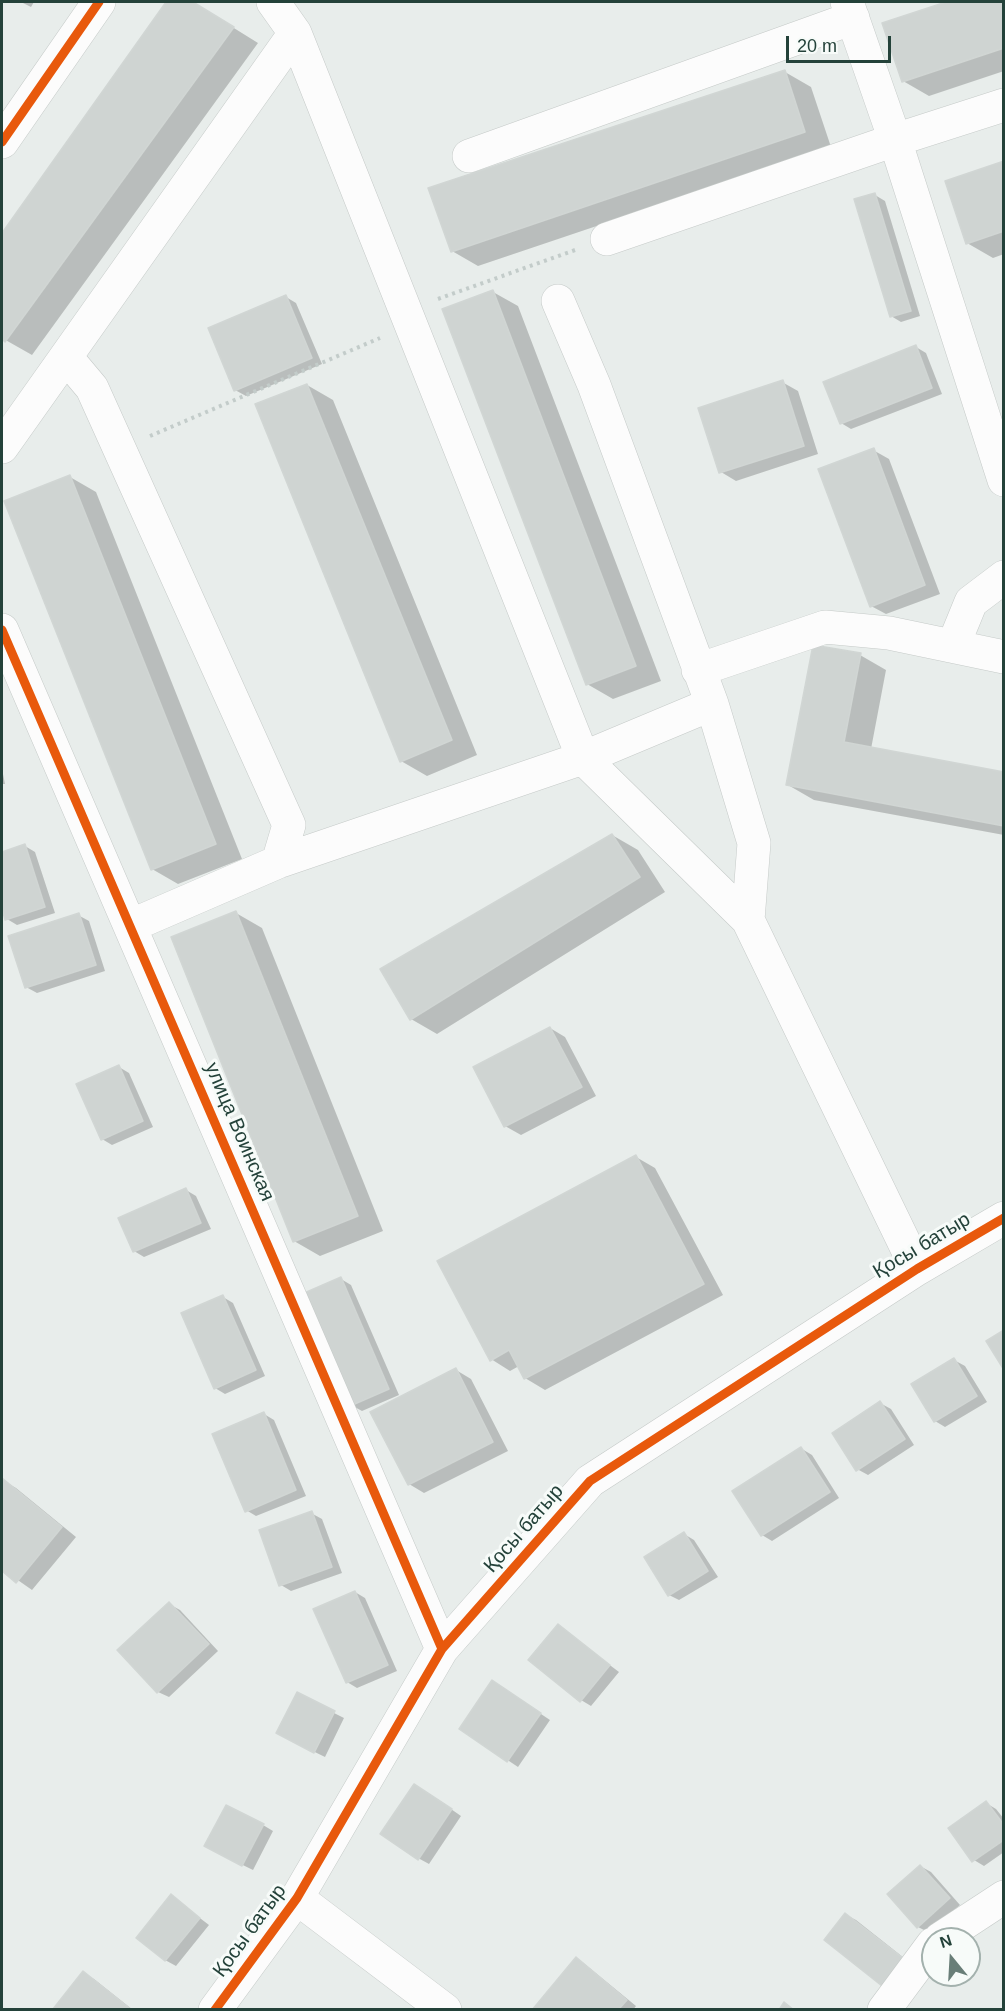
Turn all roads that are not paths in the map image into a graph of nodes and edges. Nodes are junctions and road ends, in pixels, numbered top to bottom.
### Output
1 (99, 2) edge
2 (273, 2) edge
3 (850, 10) edge
4 (295, 33) junction
5 (1004, 105) edge
6 (895, 140) junction
7 (2, 142) edge
8 (469, 156) dead end
9 (607, 239) road end
10 (558, 302) dead end
11 (66, 357) junction
12 (2, 447) edge
13 (1004, 480) edge
14 (1004, 577) edge
15 (2, 630) edge
16 (953, 646) junction
17 (1004, 657) edge
18 (698, 670) junction
19 (712, 704) junction
20 (583, 758) junction
21 (278, 862) junction
22 (748, 920) junction
23 (130, 926) junction
24 (1004, 1218) edge
25 (917, 1269) junction
26 (442, 1649) junction
27 (1004, 1897) edge
28 (297, 1898) junction
29 (958, 1927) edge
30 (921, 1960) edge
31 (215, 2010) edge
32 (445, 2010) edge
33 (884, 2010) edge

1 - 7 street
2 - 4 street
3 - 6 street
3 - 8 street
4 - 11 street
4 - 20 street
5 - 6 street
6 - 9 street
6 - 13 street
10 - 18 street
11 - 12 street
11 - 21 street
14 - 16 street
15 - 23 street, улица Воинская
16 - 17 street
16 - 18 street
18 - 19 street
19 - 20 street
19 - 22 street
20 - 21 street
20 - 22 street
21 - 23 street
22 - 25 street
23 - 26 street, улица Воинская
24 - 25 street, Қосы батыр
25 - 26 street, Қосы батыр
26 - 28 street, Қосы батыр
27 - 29 street
28 - 31 street, Қосы батыр
28 - 32 street
30 - 33 street

